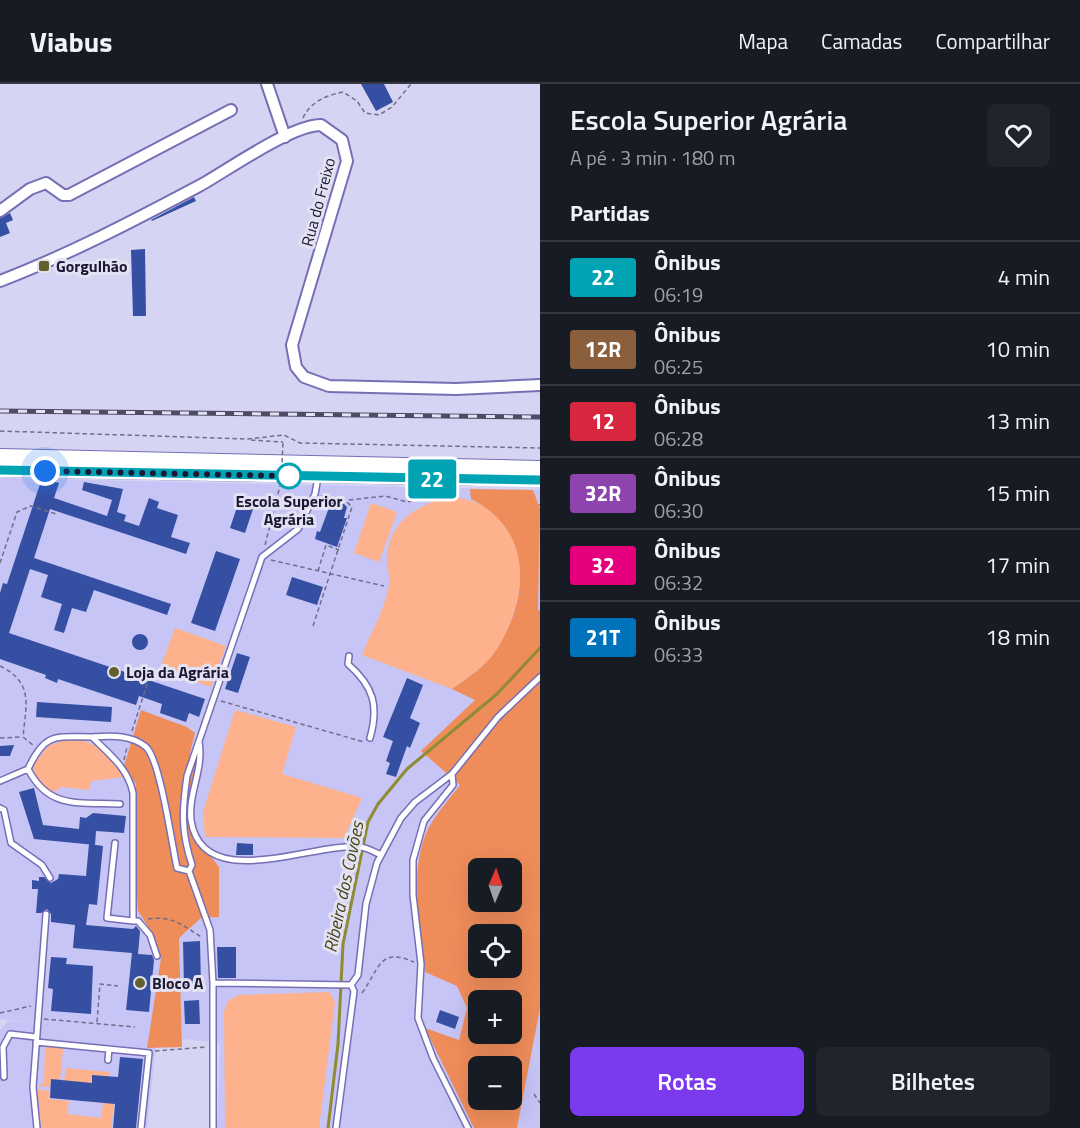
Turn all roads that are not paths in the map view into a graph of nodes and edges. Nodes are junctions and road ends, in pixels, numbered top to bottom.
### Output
1 (267, 84) edge
2 (231, 110) dead end
3 (285, 137) junction
4 (0, 211) edge
5 (1, 279) edge
6 (540, 385) edge
7 (0, 447) edge
8 (540, 458) edge
9 (0, 459) edge
10 (0, 470) edge
11 (540, 471) edge
12 (318, 477) junction
13 (540, 480) edge
14 (349, 656) dead end
15 (540, 677) edge
16 (92, 737) junction
17 (370, 738) road end
18 (198, 740) junction
19 (28, 769) junction
20 (452, 774) junction
21 (0, 781) edge
22 (120, 804) dead end
23 (0, 808) edge
24 (115, 843) dead end
25 (381, 855) junction
26 (189, 872) junction
27 (50, 878) dead end
28 (46, 914) dead end
29 (136, 921) junction
30 (157, 956) dead end
31 (213, 983) junction
32 (351, 985) junction
33 (36, 1039) junction
34 (109, 1049) junction
35 (108, 1060) dead end
36 (4, 1077) dead end
37 (37, 1128) edge
38 (141, 1128) edge
39 (213, 1128) edge
40 (336, 1128) edge
41 (468, 1128) edge

1 - 3 street
2 - 4 street
3 - 5 street, Rua do Freixo
3 - 6 street, Rua do Freixo
7 - 8 highway
9 - 11 highway
10 - 12 street
12 - 13 street
12 - 18 lane
14 - 17 lane
15 - 20 lane
16 - 19 lane
16 - 26 lane
16 - 29 lane
18 - 25 lane
18 - 26 lane
19 - 21 lane
19 - 22 lane
20 - 25 lane
20 - 41 lane
23 - 27 lane
24 - 29 lane
25 - 32 lane
26 - 31 lane
28 - 33 lane
29 - 30 lane
31 - 32 lane
31 - 39 lane
32 - 40 lane
33 - 34 lane
33 - 36 lane
33 - 37 lane
34 - 35 lane
34 - 38 lane

